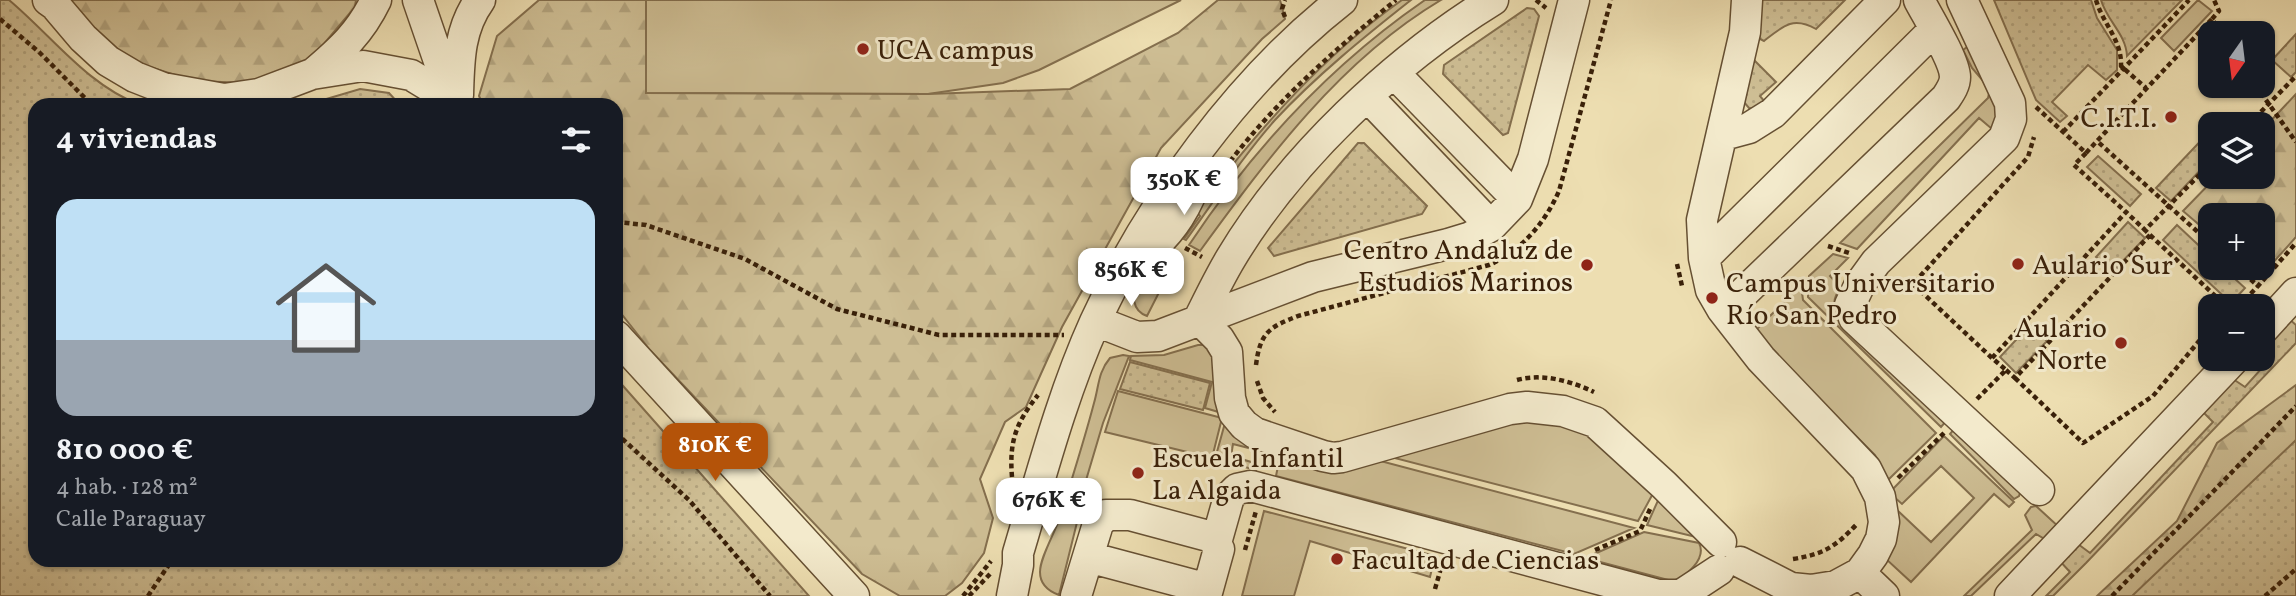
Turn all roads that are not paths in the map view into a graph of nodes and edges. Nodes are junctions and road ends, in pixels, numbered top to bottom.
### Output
1 (376, 0) edge
2 (418, 0) edge
3 (480, 0) edge
4 (1342, 0) edge
5 (1493, 0) edge
6 (1574, 0) edge
7 (1747, 0) edge
8 (1885, 0) edge
9 (1919, 0) edge
10 (1962, 0) edge
11 (52, 2) edge
12 (1978, 32) junction
13 (1940, 41) junction
14 (1394, 72) junction
15 (312, 74) junction
16 (1368, 97) junction
17 (218, 98) edge
18 (230, 98) edge
19 (448, 98) edge
20 (455, 98) edge
21 (458, 98) edge
22 (1723, 135) junction
23 (1517, 198) junction
24 (1491, 226) junction
25 (1704, 258) junction
26 (2296, 293) edge
27 (1722, 309) junction
28 (2275, 315) edge
29 (1199, 320) junction
30 (1096, 321) junction
31 (623, 344) edge
32 (2223, 371) edge
33 (2039, 490) dead end
34 (1216, 543) junction
35 (1088, 557) junction
36 (1727, 558) junction
37 (1860, 573) junction
38 (1207, 593) edge
39 (1007, 594) edge
40 (854, 596) edge
41 (1076, 596) edge
42 (1884, 596) edge
43 (2010, 596) edge

1 - 15 street
2 - 20 street
3 - 21 street
4 - 30 street
5 - 14 street
6 - 23 street
7 - 22 street
8 - 22 street
9 - 13 street
10 - 12 street
11 - 17 street
12 - 13 street
12 - 33 street
13 - 25 street
13 - 27 street
14 - 16 street
14 - 23 street
15 - 18 street
15 - 19 street
16 - 24 street
16 - 29 street
22 - 25 street
23 - 24 street
24 - 29 street
25 - 27 street
26 - 28 street
27 - 37 street
29 - 30 street
29 - 36 street
30 - 39 street
31 - 40 street
32 - 43 street
34 - 35 street
34 - 36 street
34 - 38 street
35 - 38 street
35 - 41 street
36 - 37 street
37 - 42 street

